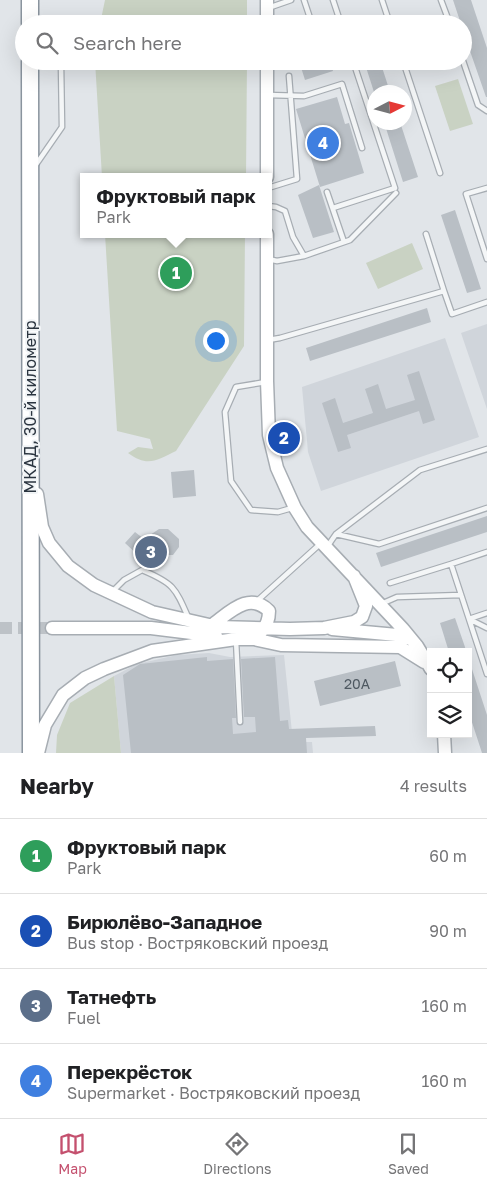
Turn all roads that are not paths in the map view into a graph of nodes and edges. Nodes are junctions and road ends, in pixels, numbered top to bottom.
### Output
1 (291, 0) edge
2 (304, 0) edge
3 (333, 0) edge
4 (382, 0) edge
5 (441, 0) edge
6 (267, 4) edge
7 (309, 15) edge
8 (338, 15) edge
9 (387, 15) edge
10 (447, 15) edge
11 (30, 70) edge
12 (61, 70) edge
13 (267, 70) edge
14 (356, 70) edge
15 (406, 70) edge
16 (466, 70) edge
17 (289, 76) dead end
18 (267, 95) junction
19 (290, 95) junction
20 (487, 111) edge
21 (362, 148) dead end
22 (267, 173) edge
23 (440, 173) dead end
24 (30, 174) junction
25 (272, 187) edge
26 (487, 188) edge
27 (327, 192) dead end
28 (396, 193) dead end
29 (272, 206) edge
30 (333, 208) junction
31 (426, 234) dead end
32 (267, 238) edge
33 (344, 242) junction
34 (304, 256) junction
35 (267, 259) junction
36 (487, 260) edge
37 (444, 291) junction
38 (487, 302) edge
39 (267, 340) junction
40 (267, 382) junction
41 (30, 429) junction
42 (487, 449) edge
43 (295, 508) junction
44 (487, 508) edge
45 (336, 534) junction
46 (324, 545) junction
47 (487, 552) edge
48 (451, 564) junction
49 (354, 576) junction
50 (390, 584) dead end
51 (111, 594) junction
52 (461, 595) junction
53 (256, 602) junction
54 (381, 604) junction
55 (487, 613) edge
56 (469, 619) junction
57 (190, 621) junction
58 (212, 625) junction
59 (52, 628) tunnel mouth
60 (265, 628) junction
61 (324, 628) junction
62 (487, 628) edge
63 (166, 630) junction
64 (400, 632) junction
65 (236, 639) junction
66 (254, 639) junction
67 (370, 646) junction
68 (427, 663) edge
69 (427, 665) edge
70 (487, 674) edge
71 (240, 722) dead end
72 (444, 738) edge
73 (31, 753) edge
74 (38, 753) edge
75 (445, 753) edge

1 - 6 lane
2 - 7 lane
3 - 8 lane
4 - 9 lane
5 - 10 lane
11 - 24 highway, МКАД, 30-й километр
12 - 24 lane
13 - 18 street
14 - 30 lane
15 - 23 lane
16 - 20 lane
17 - 19 lane
18 - 19 lane
18 - 22 street
19 - 21 lane
19 - 25 lane
24 - 41 highway, МКАД, 30-й километр
26 - 36 lane
27 - 30 lane
28 - 33 lane
29 - 34 lane
30 - 33 lane
31 - 37 lane
32 - 35 street
33 - 34 lane
34 - 35 lane
35 - 39 street
37 - 38 lane
37 - 39 lane
39 - 40 street
40 - 43 street
40 - 43 lane
41 - 51 street
41 - 73 highway, МКАД, 30-й километр
42 - 45 lane
43 - 46 street
44 - 45 lane
45 - 46 lane
46 - 49 street
46 - 53 lane
47 - 48 lane
48 - 50 lane
48 - 52 lane
49 - 54 street
49 - 61 street
51 - 57 street
51 - 57 lane
52 - 54 lane
52 - 56 lane
53 - 58 street
53 - 60 street
54 - 64 street
55 - 56 lane
56 - 62 lane
56 - 70 lane
57 - 58 street
58 - 60 street
58 - 63 street
59 - 63 street
60 - 61 street
60 - 66 street
61 - 64 street
63 - 65 street
64 - 67 street
64 - 68 street
65 - 66 street
65 - 71 lane
65 - 74 street
66 - 67 street
67 - 69 street
72 - 75 street

